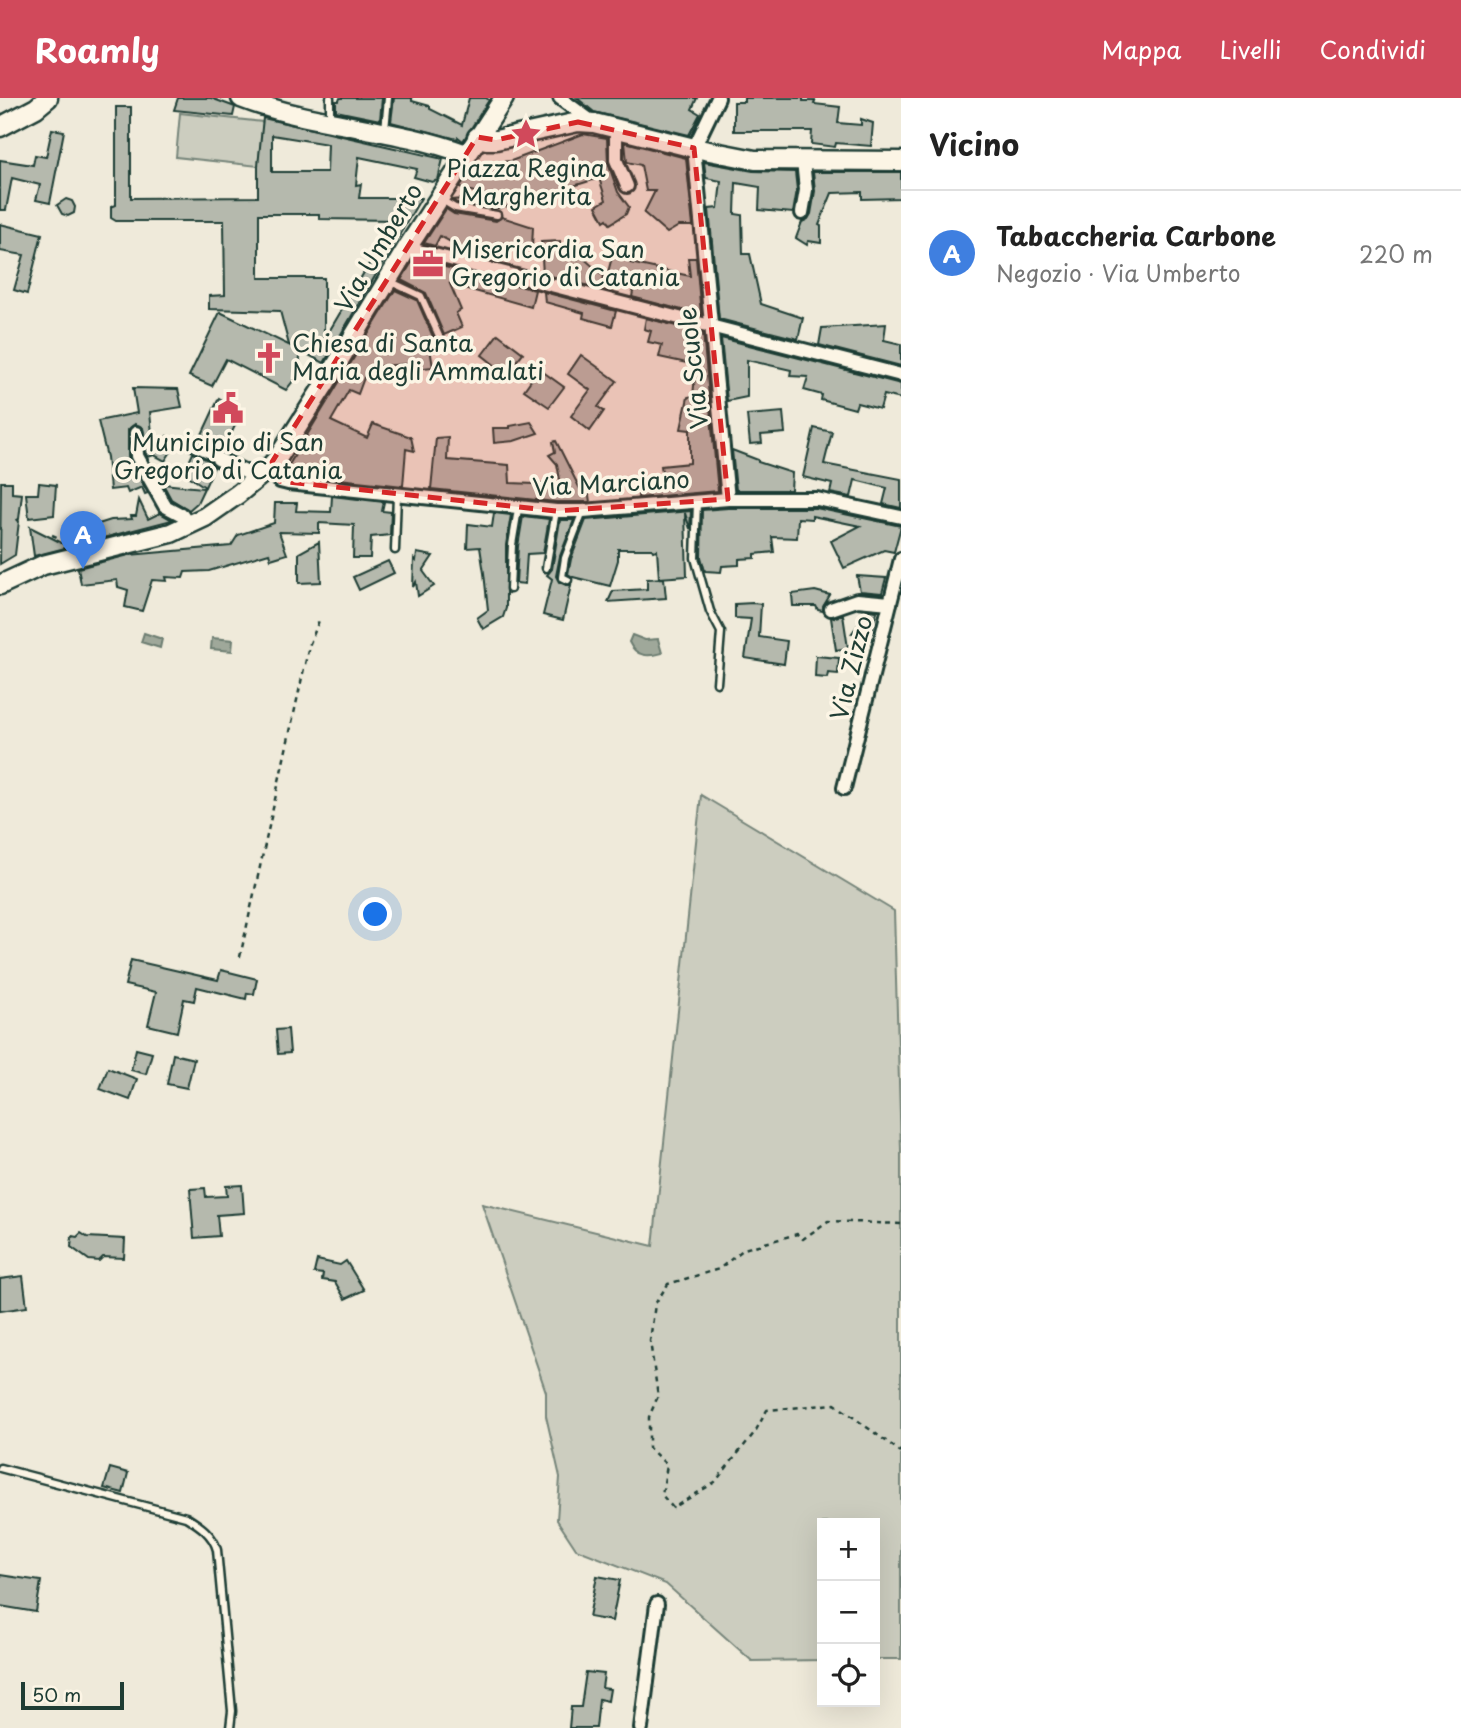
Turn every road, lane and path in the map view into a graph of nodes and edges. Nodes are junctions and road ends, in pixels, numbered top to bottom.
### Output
1 (48, 98) edge
2 (241, 98) edge
3 (330, 98) edge
4 (388, 98) edge
5 (503, 98) edge
6 (560, 98) edge
7 (718, 98) edge
8 (330, 121) junction
9 (594, 123) junction
10 (0, 127) edge
11 (616, 129) junction
12 (385, 132) junction
13 (477, 137) junction
14 (694, 148) junction
15 (466, 153) junction
16 (803, 161) junction
17 (901, 161) edge
18 (627, 186) dead end
19 (438, 198) junction
20 (802, 213) dead end
21 (497, 215) dead end
22 (407, 248) junction
23 (387, 280) junction
24 (711, 327) junction
25 (439, 336) dead end
26 (901, 375) edge
27 (136, 433) dead end
28 (181, 441) dead end
29 (218, 459) joint
30 (268, 477) junction
31 (397, 495) junction
32 (728, 499) junction
33 (697, 502) junction
34 (518, 509) junction
35 (556, 511) junction
36 (583, 511) junction
37 (901, 517) edge
38 (188, 524) junction
39 (396, 550) dead end
40 (901, 559) edge
41 (546, 568) dead end
42 (568, 580) dead end
43 (0, 585) edge
44 (510, 589) dead end
45 (890, 603) junction
46 (831, 609) dead end
47 (320, 618) dead end
48 (717, 683) dead end
49 (844, 788) dead end
50 (240, 957) dead end
51 (901, 1224) edge
52 (901, 1452) edge
53 (0, 1468) edge
54 (657, 1604) dead end
55 (230, 1728) edge
56 (641, 1728) edge

1 - 10 street
2 - 8 street
3 - 8 lane
4 - 12 lane
5 - 13 street, Via Umberto
6 - 9 street
7 - 14 street
8 - 12 street
9 - 11 street
9 - 13 street
11 - 14 street
11 - 18 street
12 - 15 street
13 - 15 street, Via Umberto
14 - 16 street
14 - 24 street, Via Scuole
15 - 19 street, Via Umberto
16 - 17 street
16 - 20 street
19 - 21 lane
19 - 22 street, Via Umberto
22 - 23 street, Via Umberto
22 - 24 street
23 - 25 lane
23 - 30 street, Via Umberto
24 - 26 street
24 - 32 street, Via Scuole
27 - 38 street
28 - 29 lane
29 - 30 street, Via Marciano
30 - 31 street, Via Marciano
30 - 38 street, Via Umberto
31 - 34 street, Via Marciano
31 - 39 lane
32 - 33 street, Via Marciano
32 - 37 street, Via Marciano
33 - 36 street, Via Marciano
33 - 48 lane
34 - 35 street, Via Marciano
34 - 44 lane
35 - 36 street, Via Marciano
35 - 41 lane
36 - 42 lane
38 - 43 street
40 - 45 street, Via Zizzo
45 - 46 street
45 - 49 street, Via Zizzo
47 - 50 path
51 - 52 path
53 - 55 lane
54 - 56 street

